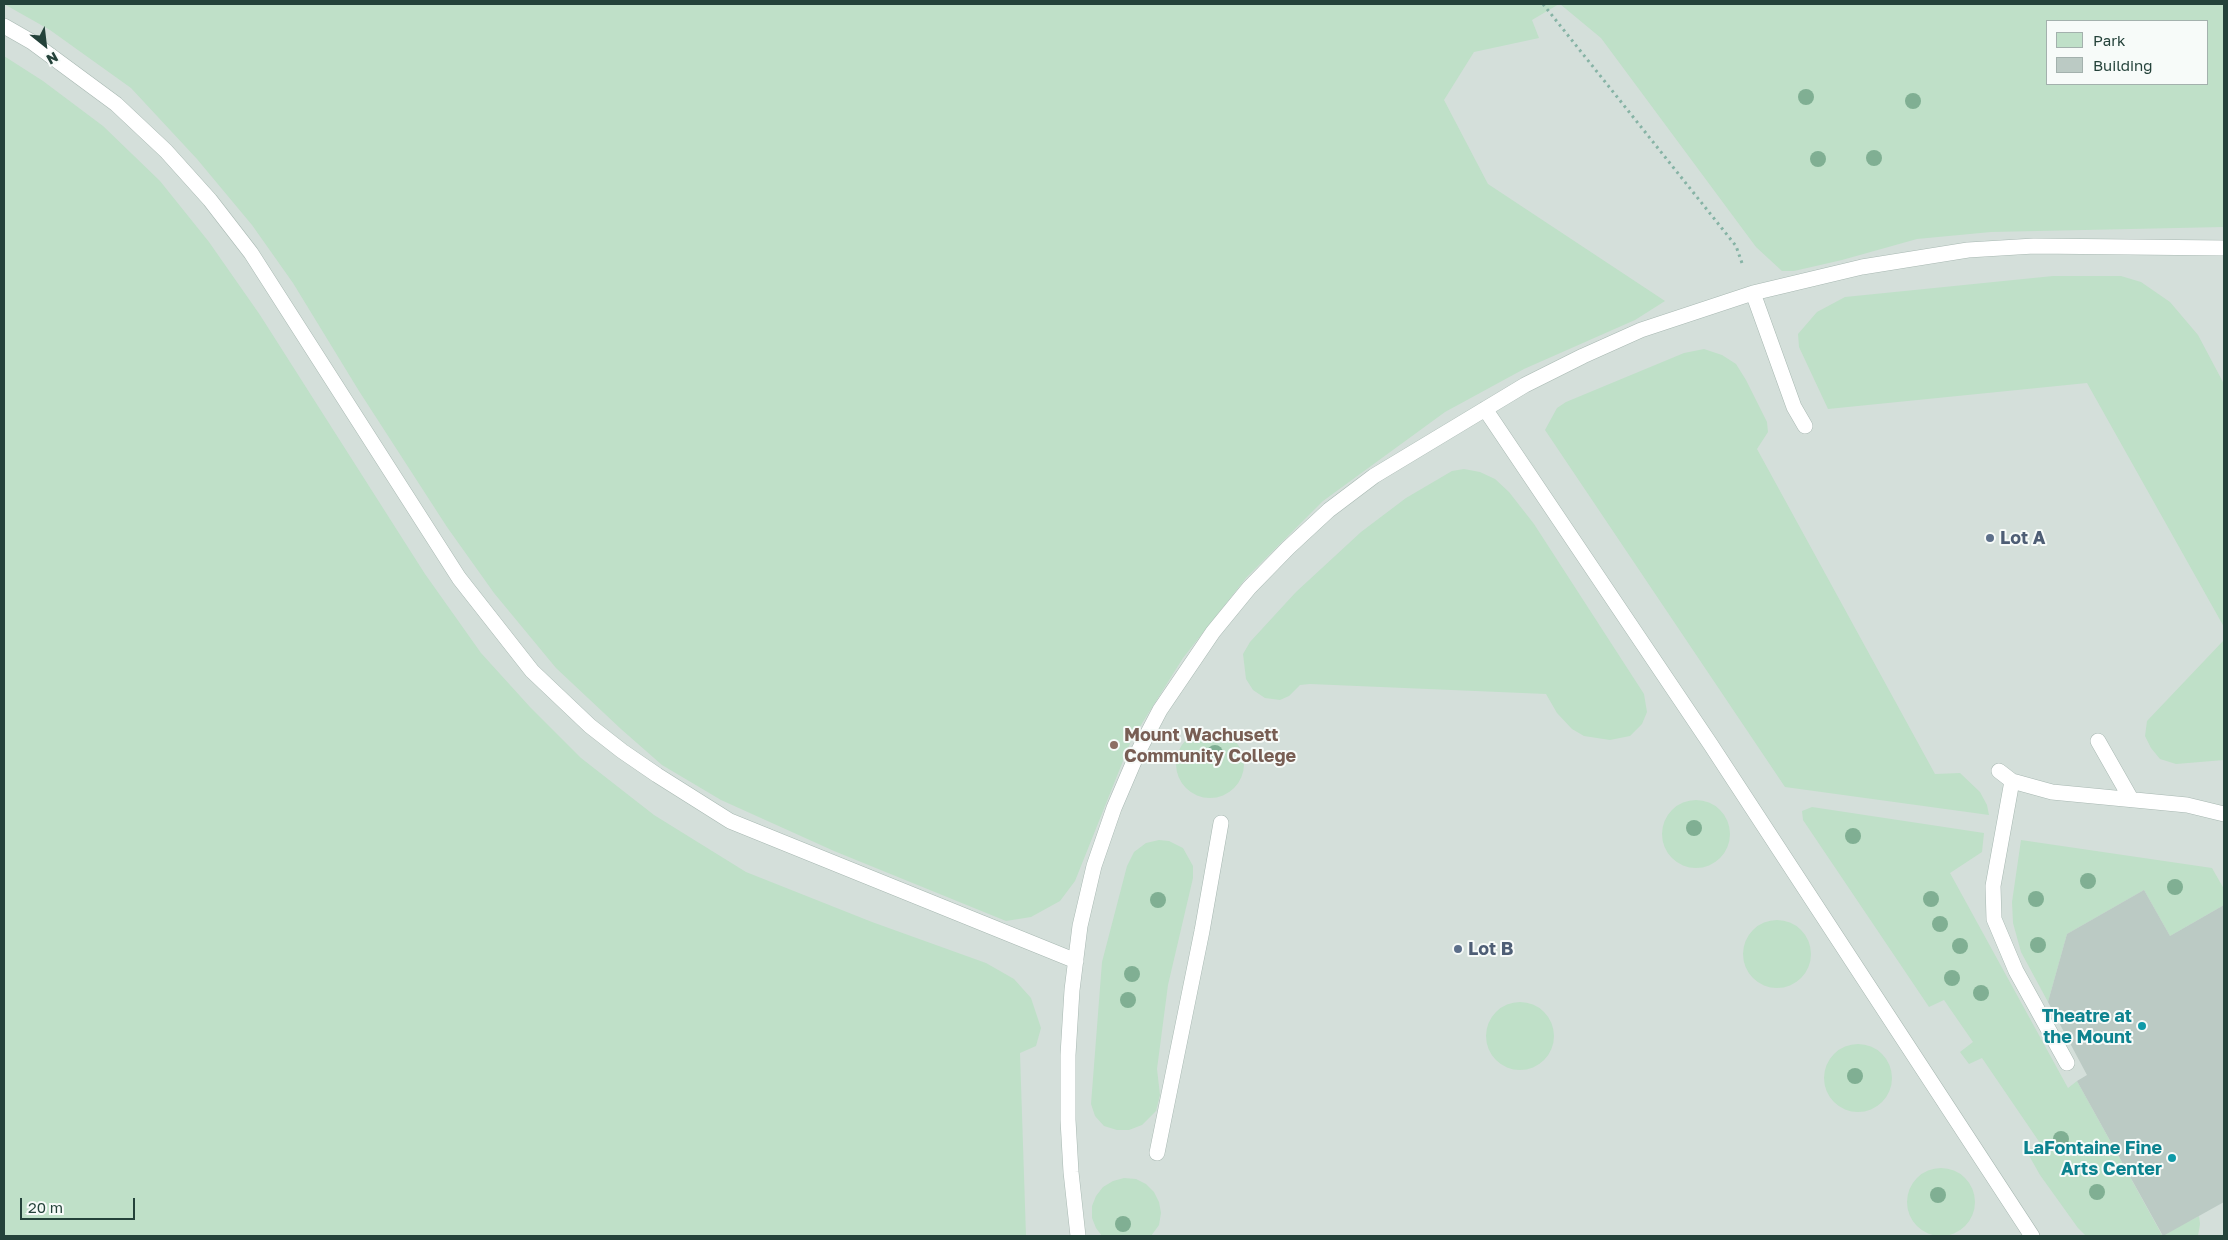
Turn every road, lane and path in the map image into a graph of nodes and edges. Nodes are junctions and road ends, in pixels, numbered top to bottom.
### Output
1 (1543, 4) edge
2 (4, 26) edge
3 (2224, 248) edge
4 (1753, 293) junction
5 (1485, 409) junction
6 (1805, 426) dead end
7 (2098, 741) dead end
8 (1999, 771) dead end
9 (2012, 781) junction
10 (2131, 799) junction
11 (2224, 805) edge
12 (2191, 806) junction
13 (2224, 814) edge
14 (1221, 823) dead end
15 (1076, 961) junction
16 (2067, 1063) dead end
17 (1157, 1154) dead end
18 (1078, 1236) edge
19 (2032, 1236) edge

1 - 4 path
2 - 15 lane
3 - 4 lane
4 - 5 lane
4 - 6 lane
5 - 15 lane
5 - 19 lane
7 - 10 lane
8 - 9 lane
9 - 10 lane
9 - 16 lane
10 - 12 lane
11 - 12 lane
12 - 13 lane
14 - 17 lane
15 - 18 lane

